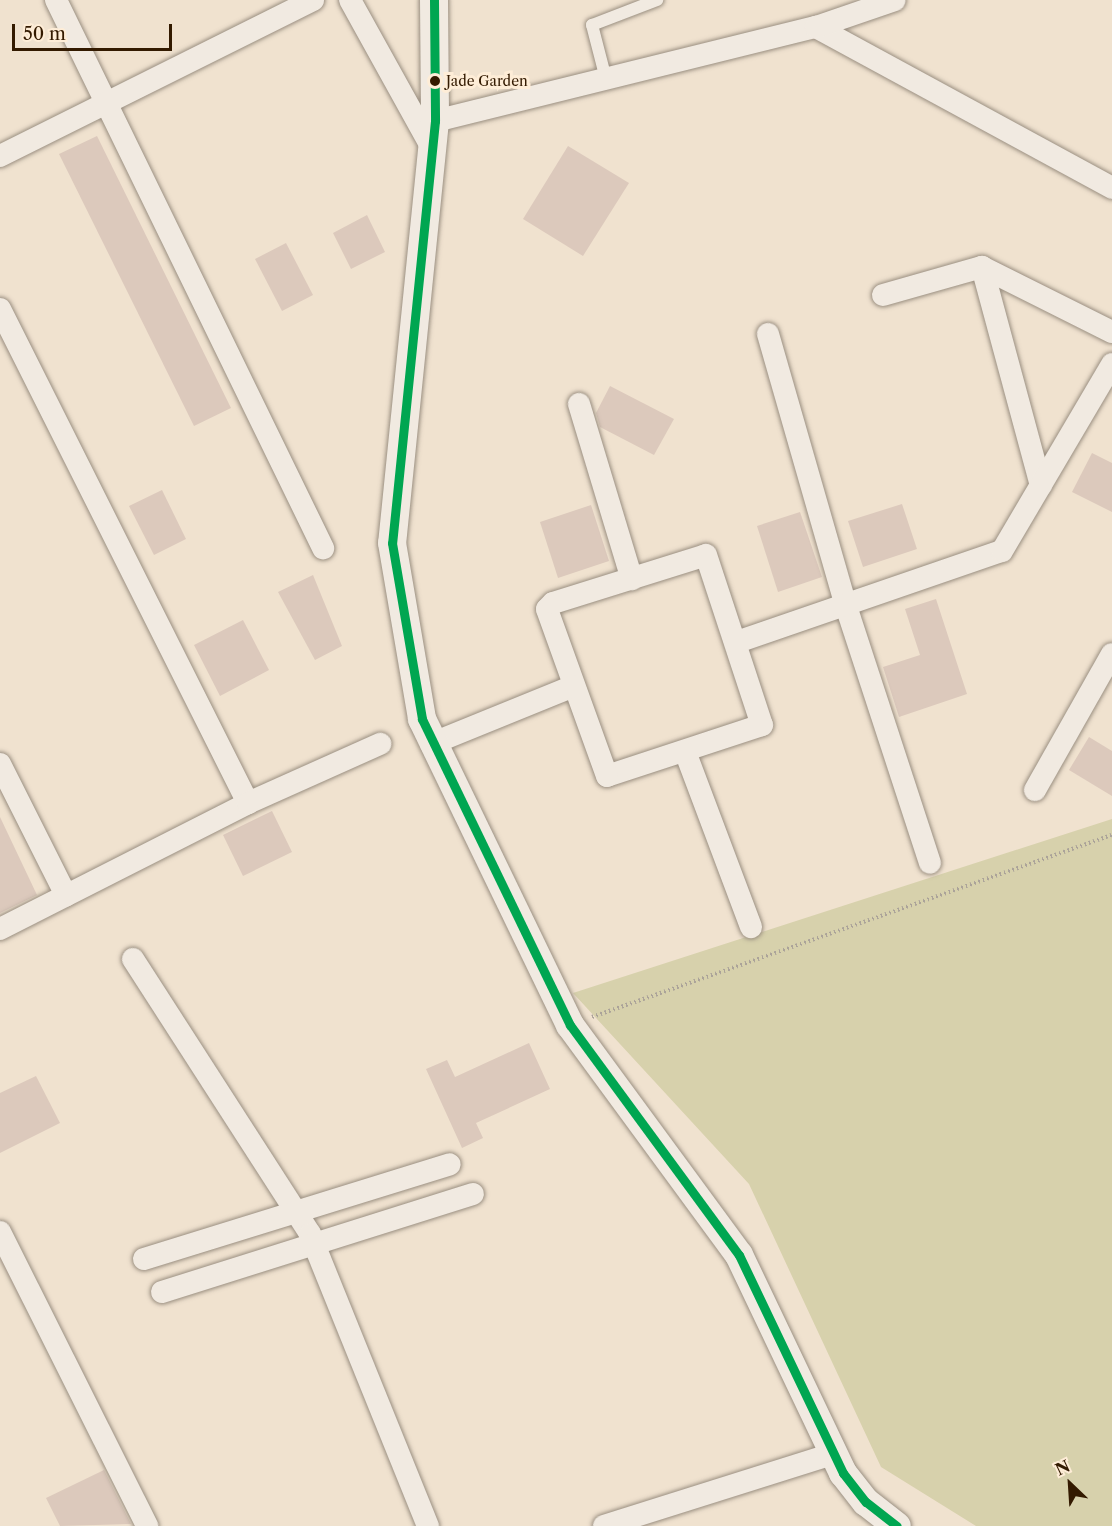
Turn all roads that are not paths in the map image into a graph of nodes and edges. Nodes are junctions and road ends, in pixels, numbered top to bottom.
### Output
1 (56, 0) edge
2 (313, 0) edge
3 (350, 0) edge
4 (434, 0) edge
5 (657, 0) edge
6 (895, 0) edge
7 (816, 27) junction
8 (606, 79) junction
9 (105, 104) junction
10 (433, 133) junction
11 (0, 156) edge
12 (1112, 188) edge
13 (982, 267) junction
14 (883, 295) dead end
15 (0, 309) edge
16 (1112, 332) edge
17 (768, 334) dead end
18 (1112, 364) edge
19 (579, 404) dead end
20 (1041, 485) junction
21 (323, 548) dead end
22 (632, 579) junction
23 (846, 606) junction
24 (737, 642) junction
25 (1112, 654) edge
26 (574, 686) junction
27 (380, 744) dead end
28 (431, 744) junction
29 (686, 754) junction
30 (0, 764) edge
31 (1035, 790) dead end
32 (248, 804) junction
33 (930, 863) dead end
34 (66, 895) junction
35 (751, 927) dead end
36 (0, 929) edge
37 (133, 959) dead end
38 (450, 1164) dead end
39 (473, 1194) dead end
40 (296, 1212) junction
41 (0, 1233) edge
42 (314, 1244) junction
43 (144, 1259) dead end
44 (162, 1292) dead end
45 (833, 1454) junction
46 (147, 1526) edge
47 (428, 1526) edge
48 (603, 1526) edge
49 (897, 1526) edge

1 - 9 street
2 - 9 street
3 - 10 street
4 - 10 street
5 - 8 lane
6 - 7 street
7 - 8 street
7 - 12 street
8 - 10 street
9 - 11 street
9 - 21 street
10 - 28 street
13 - 14 street
13 - 16 street
13 - 20 street
15 - 32 street
17 - 23 street
18 - 20 street
19 - 22 street
20 - 23 street
22 - 24 street
22 - 26 street
23 - 24 street
23 - 33 street
24 - 29 street
25 - 31 street
26 - 28 street
26 - 29 street
27 - 32 street
28 - 45 street
29 - 35 street
30 - 34 street
32 - 34 street
34 - 36 street
37 - 40 street
38 - 40 street
39 - 42 street
40 - 42 street
40 - 43 street
41 - 46 street
42 - 44 street
42 - 47 street
45 - 48 street
45 - 49 street

